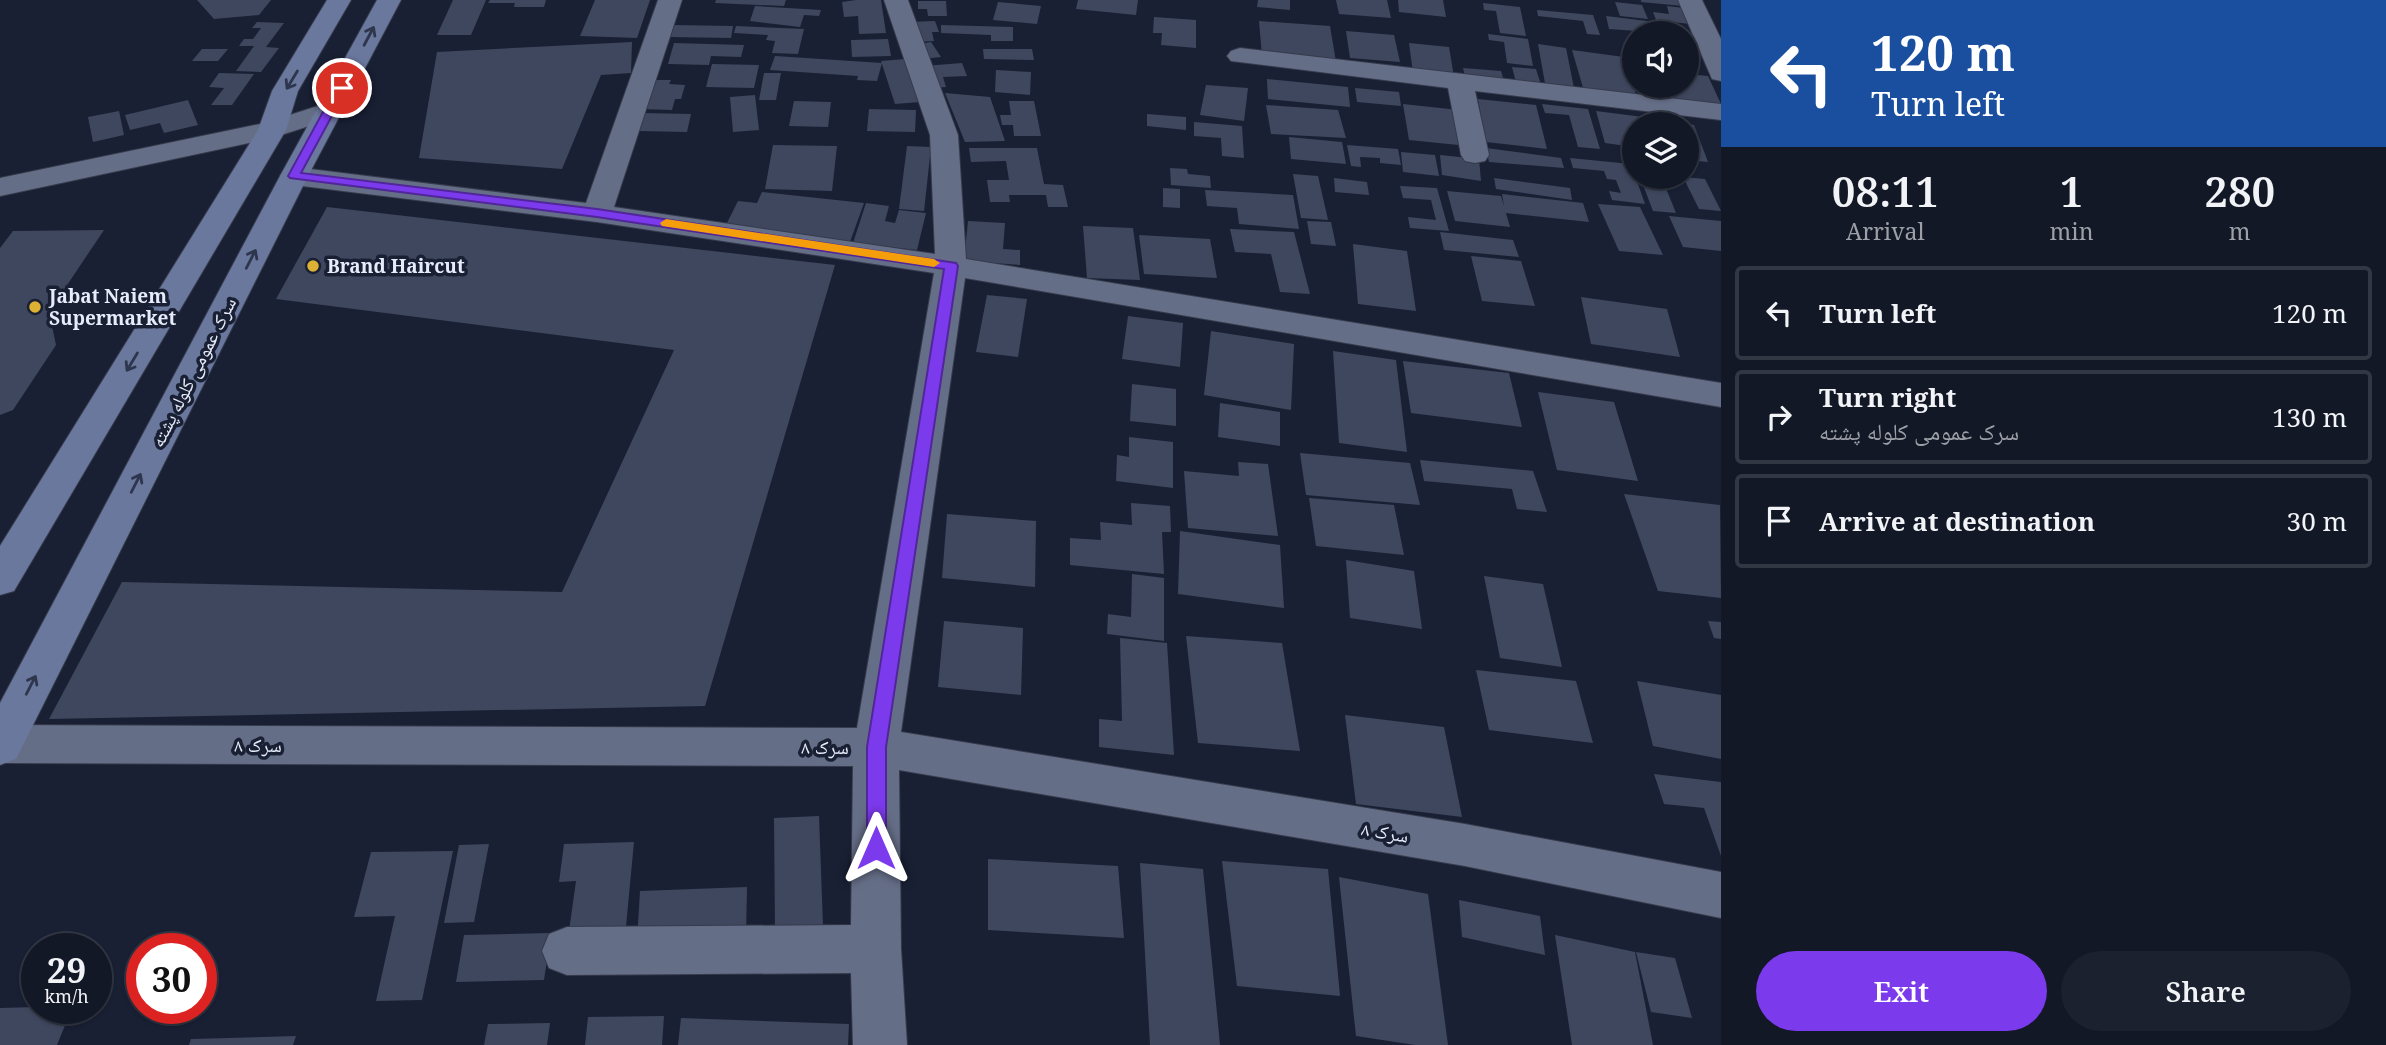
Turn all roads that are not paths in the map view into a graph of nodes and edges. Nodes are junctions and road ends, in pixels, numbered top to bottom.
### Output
1 (339, 0) edge
2 (389, 0) edge
3 (670, 0) edge
4 (896, 0) edge
5 (1690, 0) edge
6 (1240, 56) dead end
7 (1721, 73) edge
8 (1460, 82) junction
9 (330, 110) junction
10 (1721, 112) edge
11 (272, 130) junction
12 (1475, 155) dead end
13 (294, 176) junction
14 (0, 187) edge
15 (597, 213) junction
16 (951, 266) junction
17 (1721, 395) edge
18 (0, 580) edge
19 (0, 745) edge
20 (876, 747) junction
21 (1721, 895) edge
22 (876, 950) junction
23 (567, 951) dead end
24 (880, 1045) edge

1 -> 11 main road
9 -> 2 main road, سرک عمومی کلوله پشته
3 - 15 street
4 - 16 street
5 - 7 street
6 - 8 street
8 - 10 street
8 - 12 street
9 - 11 street
9 - 13 main road, سرک عمومی کلوله پشته
11 - 14 street
11 -> 18 main road
13 - 15 street
19 -> 13 main road, سرک عمومی کلوله پشته
15 - 16 street
16 - 17 street
16 - 20 street
19 - 20 street, سرک ۸
20 - 21 street, سرک ۸
20 - 22 street
22 - 23 street
22 - 24 street

